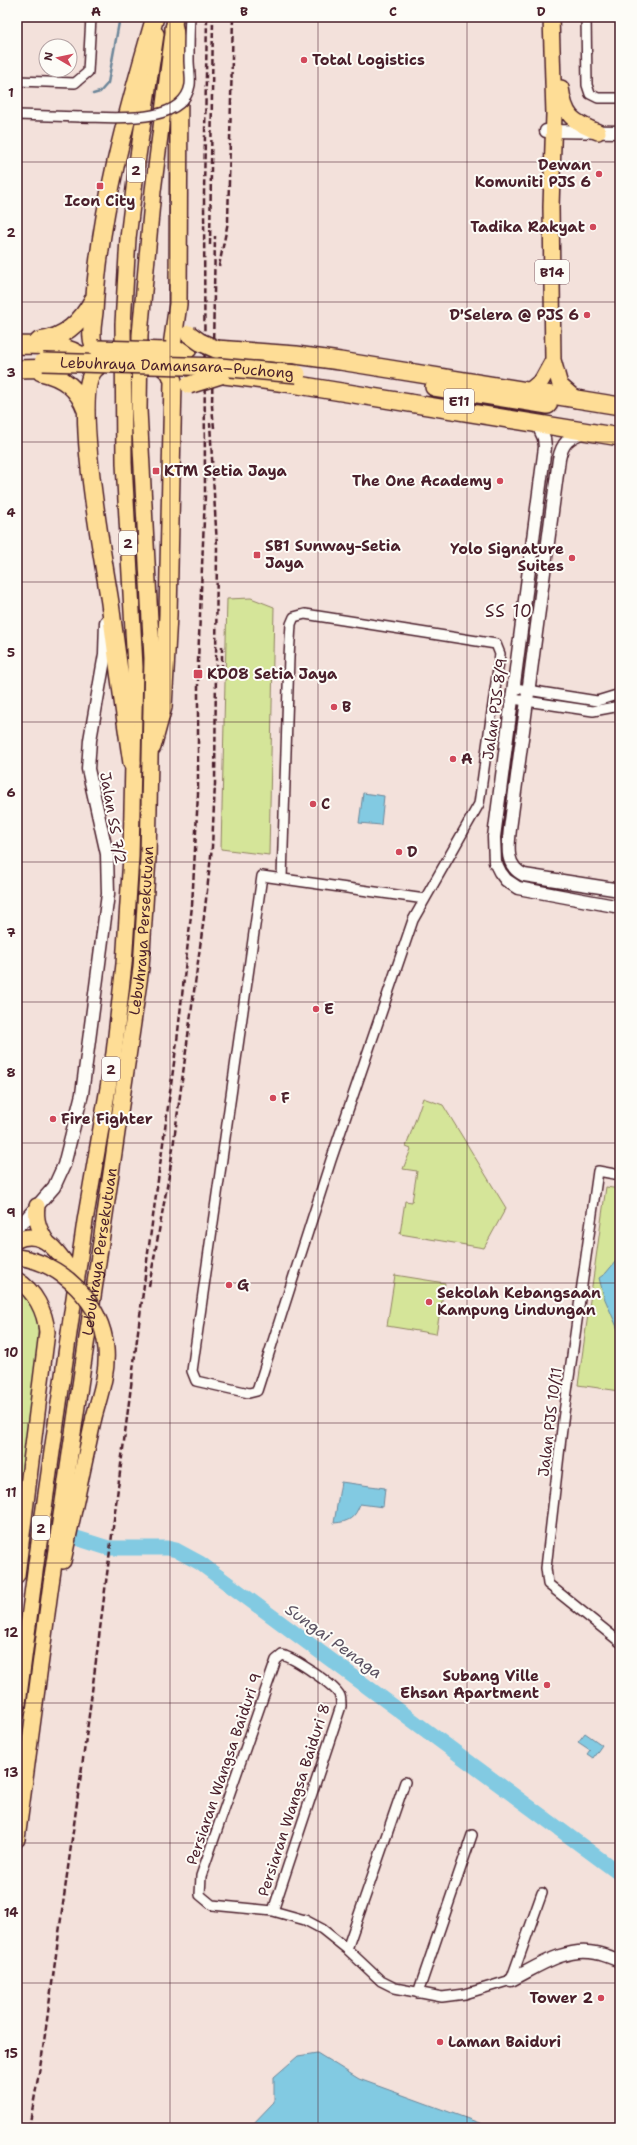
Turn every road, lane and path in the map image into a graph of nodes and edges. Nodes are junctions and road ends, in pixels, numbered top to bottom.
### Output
1 (91, 17) edge
2 (155, 17) edge
3 (158, 17) edge
4 (190, 17) edge
5 (544, 17) edge
6 (551, 17) edge
7 (586, 17) edge
8 (175, 23) edge
9 (552, 50) junction
10 (17, 81) edge
11 (620, 98) edge
12 (17, 115) edge
13 (549, 131) junction
14 (598, 132) junction
15 (620, 132) edge
16 (95, 298) junction
17 (178, 304) junction
18 (19, 344) edge
19 (91, 347) junction
20 (219, 349) junction
21 (169, 357) junction
22 (553, 360) junction
23 (22, 366) edge
24 (94, 372) junction
25 (223, 375) junction
26 (529, 391) junction
27 (577, 400) junction
28 (620, 406) edge
29 (173, 409) junction
30 (86, 410) junction
31 (620, 415) edge
32 (537, 423) junction
33 (620, 426) edge
34 (584, 432) junction
35 (620, 437) edge
36 (105, 571) junction
37 (514, 694) junction
38 (620, 694) edge
39 (528, 696) junction
40 (620, 706) edge
41 (152, 747) junction
42 (132, 763) junction
43 (483, 782) junction
44 (500, 786) junction
45 (513, 868) junction
46 (282, 878) junction
47 (512, 884) junction
48 (620, 890) edge
49 (425, 899) junction
50 (620, 907) edge
51 (620, 1174) edge
52 (37, 1206) junction
53 (17, 1226) edge
54 (17, 1240) edge
55 (48, 1242) junction
56 (17, 1257) edge
57 (76, 1279) junction
58 (17, 1280) edge
59 (18, 1568) edge
60 (50, 1591) junction
61 (620, 1642) edge
62 (282, 1655) joint
63 (17, 1711) edge
64 (405, 1782) dead end
65 (472, 1835) dead end
66 (17, 1839) edge
67 (542, 1893) dead end
68 (273, 1911) junction
69 (347, 1949) junction
70 (620, 1961) edge
71 (511, 1980) junction
72 (418, 1993) junction

1 - 10 street
2 - 16 highway
3 - 42 main road, Lebuhraya Persekutuan / 2
4 - 12 street, bridge
5 - 13 main road, B14
6 - 9 main road, B14
7 - 11 street
8 - 17 highway
8 - 41 main road, Lebuhraya Persekutuan / 2
9 - 13 main road, B14
9 - 14 main road
13 - 14 street
13 - 22 main road, B14
14 - 15 street
16 - 18 highway
16 - 19 highway
17 - 20 highway, bridge
17 - 21 highway
18 - 19 highway
18 - 31 highway, Lebuhraya Damansara–Puchong / E11
19 - 21 highway, bridge
19 - 23 highway
19 - 24 highway
20 - 21 highway
20 - 26 highway
21 - 24 highway
21 - 25 highway, bridge
21 - 29 highway
22 - 26 main road, B14
22 - 27 main road, B14
23 - 30 highway
23 - 33 highway, Lebuhraya Damansara–Puchong / E11, bridge
24 - 30 highway
25 - 29 highway, bridge
25 - 32 highway
26 - 27 highway
27 - 28 highway
29 - 41 highway
30 - 36 highway
32 - 34 highway
32 - 37 street, Jalan PJS 8/9
34 - 35 highway
34 - 39 street, Jalan PJS 8/9
36 - 42 highway
36 - 52 street, Jalan SS 7/2
37 - 39 street
37 - 44 street, Jalan PJS 8/9
38 - 39 street
39 - 40 street
39 - 45 street, Jalan PJS 8/9
41 - 60 main road, Lebuhraya Persekutuan / 2
42 - 57 main road, Lebuhraya Persekutuan / 2
43 - 44 street
43 - 46 street
43 - 49 street
44 - 47 street, Jalan PJS 8/9
45 - 47 street, Jalan PJS 8/9
45 - 48 street
46 - 49 street
46 - 49 street
47 - 50 street, Jalan PJS 8/9
51 - 61 street, Jalan PJS 10/11
52 - 53 street, Jalan SS 7/2
52 - 55 main road
54 - 55 main road
55 - 57 main road
56 - 60 main road, bridge
57 - 63 main road, Lebuhraya Persekutuan / 2
58 - 59 main road
60 - 66 main road, Lebuhraya Persekutuan / 2
62 - 68 street, Persiaran Wangsa Baiduri 8
62 - 68 street, Persiaran Wangsa Baiduri 9
64 - 69 street
65 - 72 street
67 - 71 street
68 - 69 street
69 - 72 street
70 - 71 street
71 - 72 street

